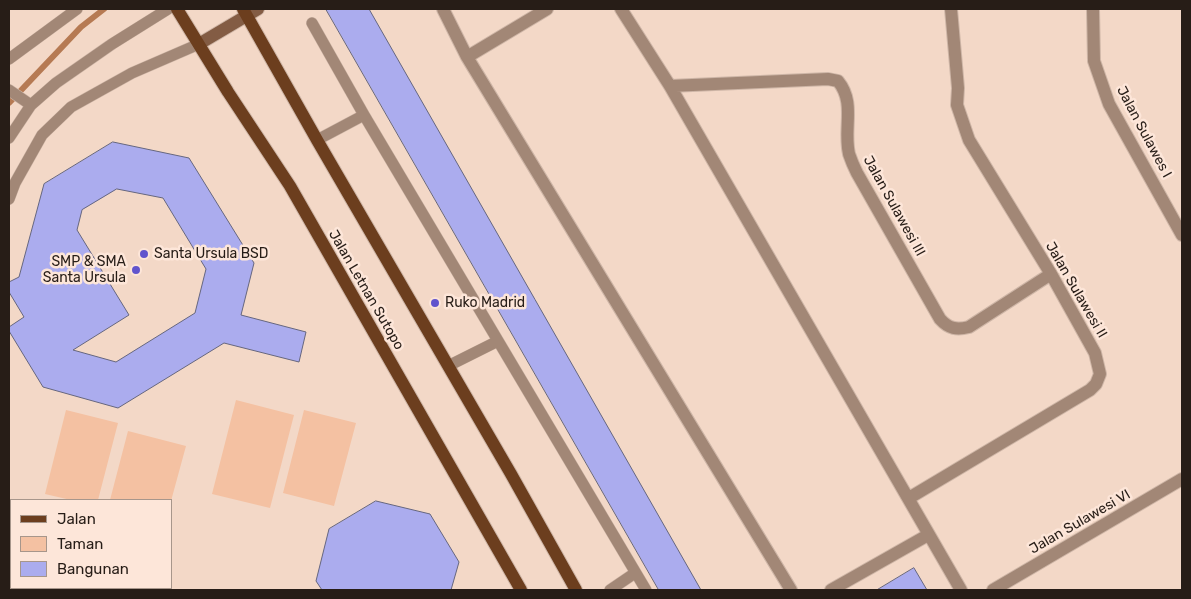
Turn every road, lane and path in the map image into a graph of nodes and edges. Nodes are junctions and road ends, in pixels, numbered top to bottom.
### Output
1 (77, 9) edge
2 (168, 9) edge
3 (177, 9) edge
4 (258, 9) edge
5 (443, 9) edge
6 (547, 9) edge
7 (620, 9) edge
8 (951, 9) edge
9 (1094, 9) edge
10 (245, 12) edge
11 (312, 23) dead end
12 (199, 44) junction
13 (467, 57) junction
14 (9, 59) edge
15 (670, 86) junction
16 (9, 90) edge
17 (31, 105) junction
18 (364, 115) junction
19 (9, 138) edge
20 (317, 140) junction
21 (9, 198) edge
22 (1182, 235) edge
23 (1051, 274) junction
24 (498, 341) junction
25 (448, 366) junction
26 (1182, 479) edge
27 (909, 498) junction
28 (928, 535) junction
29 (635, 572) junction
30 (521, 590) edge
31 (576, 590) edge
32 (610, 590) edge
33 (646, 590) edge
34 (791, 590) edge
35 (831, 590) edge
36 (961, 590) edge
37 (993, 590) edge

1 - 14 lane
2 - 17 lane
3 - 12 main road, Jalan Letnan Sutopo
4 - 10 street
5 - 13 street
6 - 13 street
7 - 15 street
8 - 23 street, Jalan Sulawesi II
9 - 22 street, Jalan Sulawes I
10 - 12 street
10 - 20 main road
11 - 18 lane
12 - 21 lane
12 - 30 main road, Jalan Letnan Sutopo
13 - 34 street
15 - 23 street, Jalan Sulawesi III
15 - 27 street
16 - 17 lane
17 - 19 lane
18 - 20 lane
18 - 24 lane
20 - 25 main road
23 - 27 street, Jalan Sulawesi II
24 - 25 lane
24 - 29 lane
25 - 31 main road
26 - 37 street, Jalan Sulawesi VI
27 - 28 street
28 - 35 street
28 - 36 street
29 - 32 lane
29 - 33 lane

